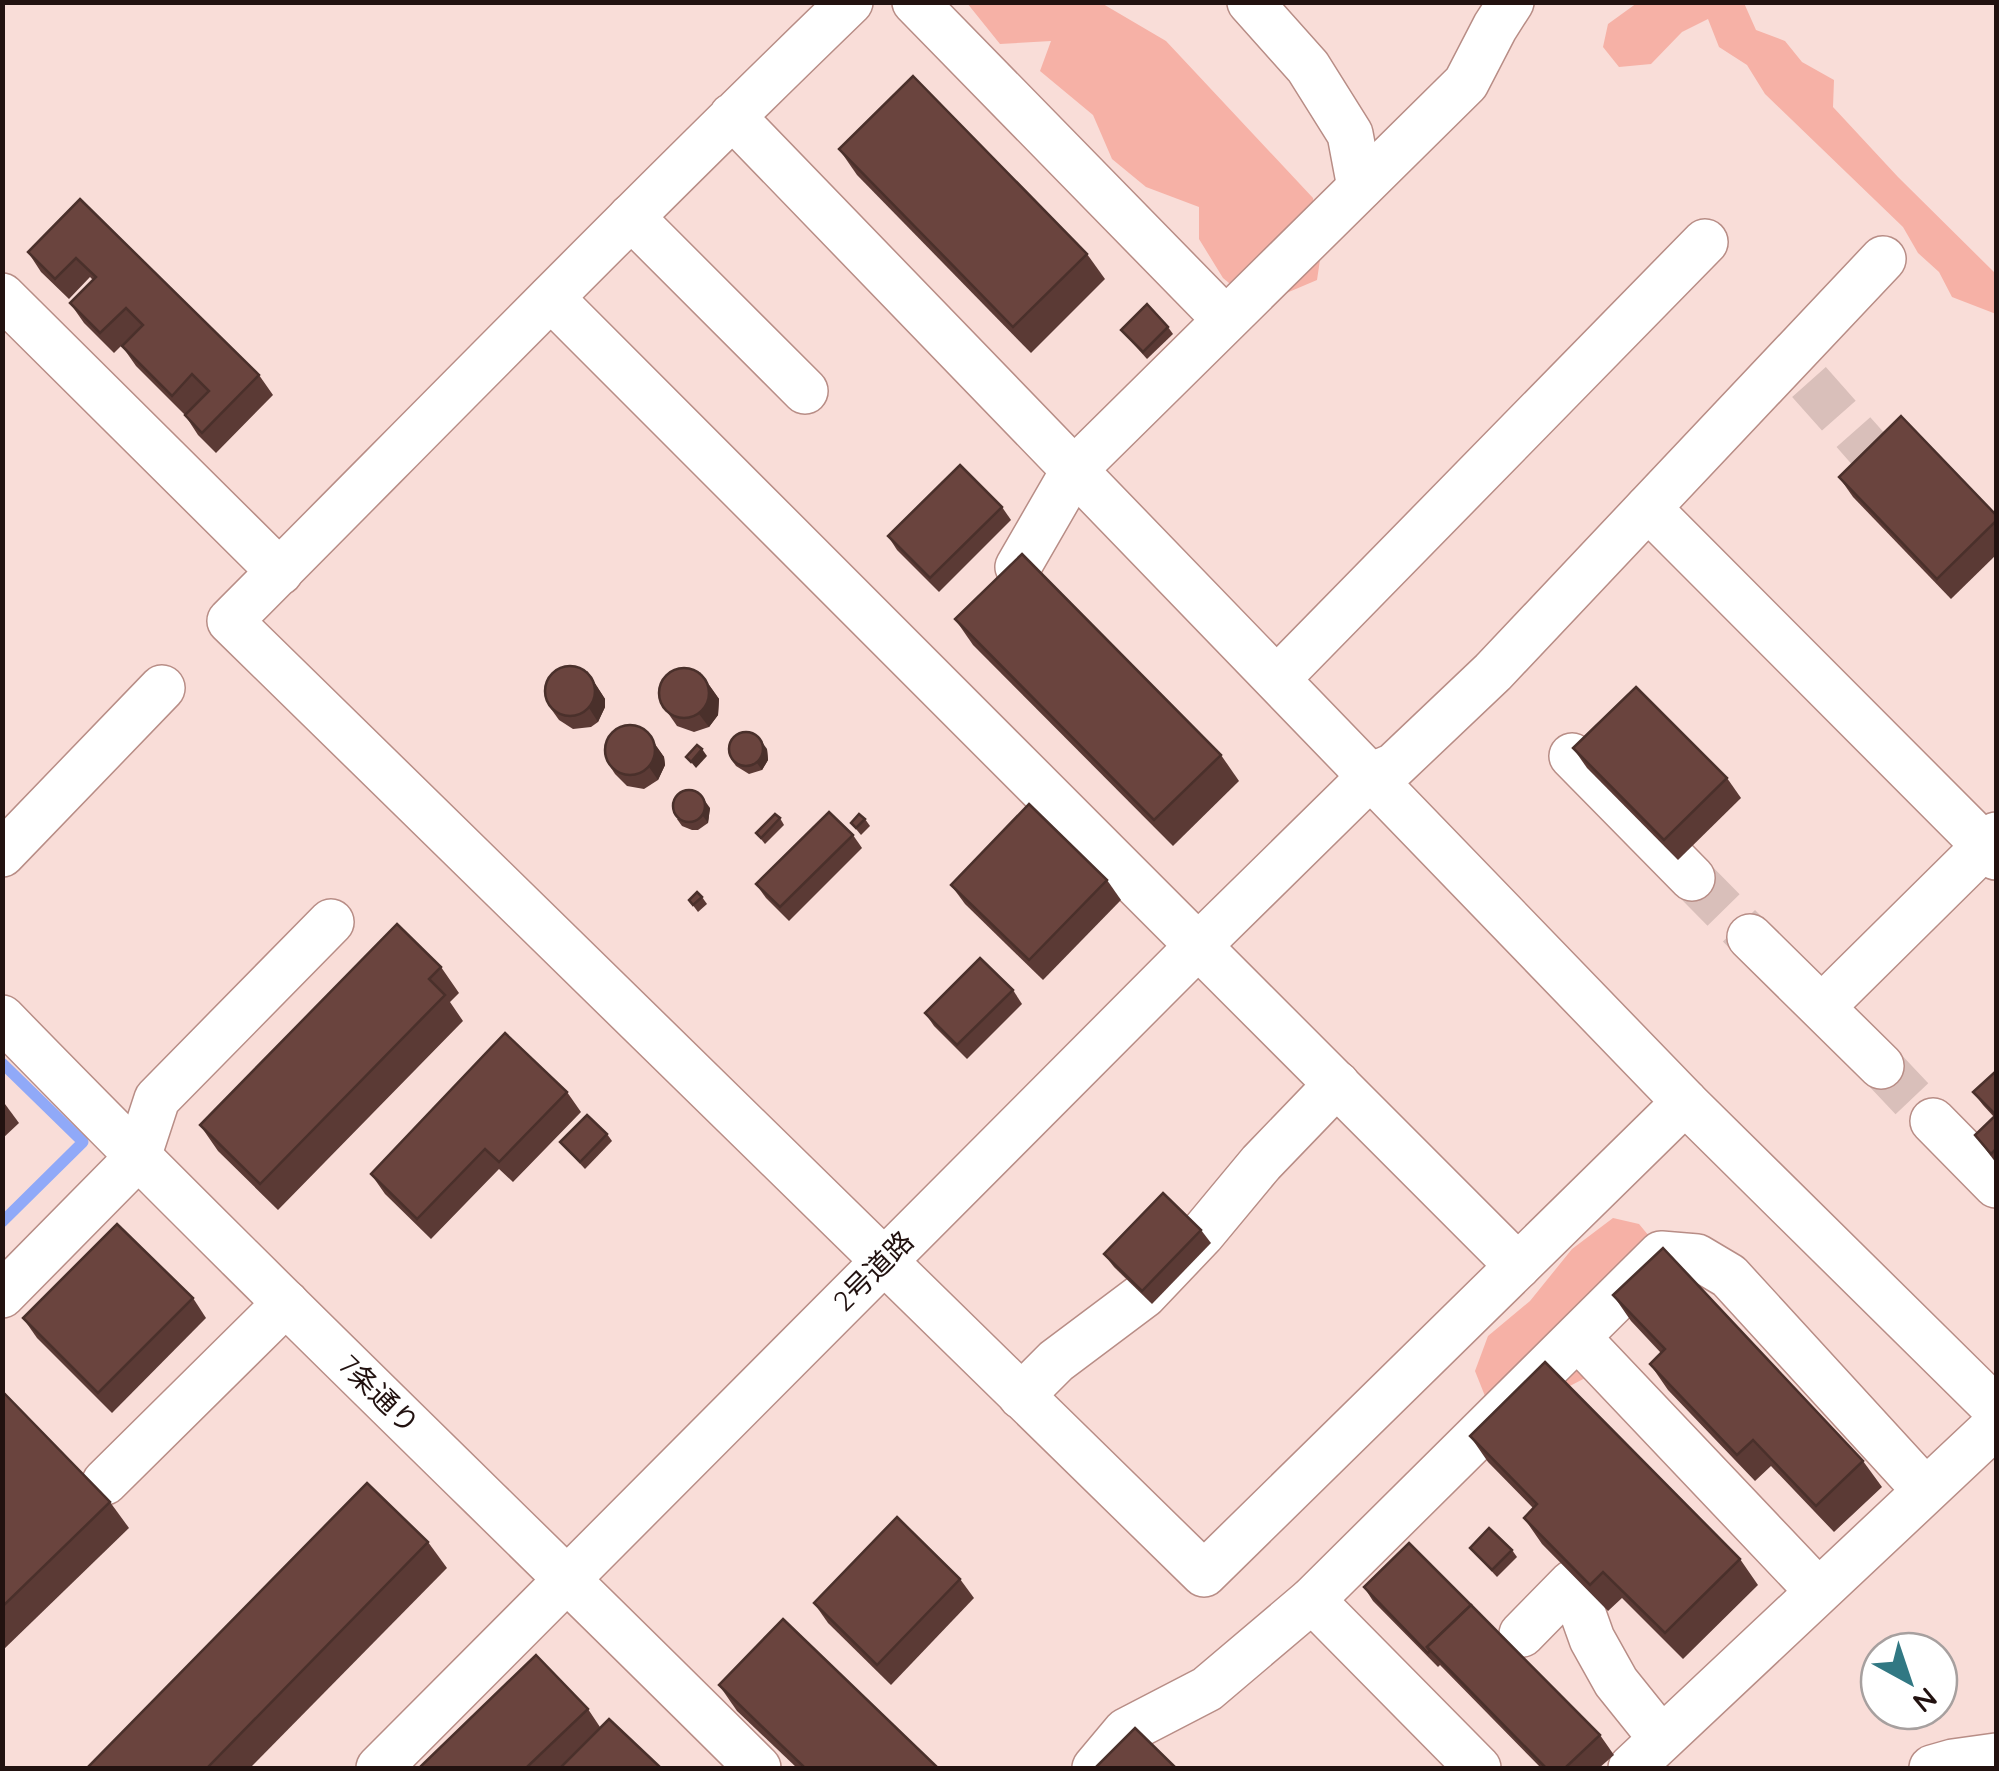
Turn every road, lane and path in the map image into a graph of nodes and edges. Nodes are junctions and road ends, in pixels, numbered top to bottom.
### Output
1 (915, 2) edge
2 (1250, 2) edge
3 (1511, 2) edge
4 (837, 7) edge
5 (732, 116) junction
6 (1360, 186) junction
7 (631, 217) junction
8 (1704, 242) dead end
9 (1883, 260) dead end
10 (2, 296) edge
11 (551, 298) junction
12 (1225, 319) junction
13 (805, 392) dead end
14 (1074, 470) junction
15 (1648, 508) junction
16 (1018, 567) edge
17 (280, 572) junction
18 (1277, 679) junction
19 (162, 688) dead end
20 (1572, 756) edge
21 (1371, 776) junction
22 (1993, 846) edge
23 (2, 854) edge
24 (1692, 878) tunnel mouth
25 (330, 922) dead end
26 (1750, 937) tunnel mouth
27 (1199, 944) junction
28 (1822, 1008) junction
29 (2, 1018) edge
30 (1882, 1066) tunnel mouth
31 (1337, 1084) junction
32 (1685, 1102) junction
33 (1933, 1121) tunnel mouth
34 (138, 1157) junction
35 (1996, 1185) edge
36 (882, 1261) junction
37 (1518, 1266) junction
38 (2, 1296) edge
39 (286, 1303) junction
40 (1578, 1338) junction
41 (1021, 1396) junction
42 (1996, 1412) edge
43 (105, 1482) dead end
44 (1926, 1490) junction
45 (569, 1579) junction
46 (1818, 1591) junction
47 (1312, 1600) junction
48 (1522, 1634) dead end
49 (1646, 1753) edge
50 (1996, 1756) edge
51 (379, 1768) edge
52 (758, 1768) edge
53 (1094, 1768) edge
54 (1478, 1768) edge
55 (1932, 1768) edge

1 - 12 lane
2 - 6 lane
3 - 6 lane
4 - 5 lane
5 - 7 lane
5 - 14 lane
6 - 12 lane
7 - 11 lane
7 - 13 lane
8 - 18 lane
9 - 15 lane, 2号道路
10 - 17 lane
11 - 17 lane
11 - 27 lane
12 - 14 lane
14 - 16 lane
14 - 18 lane
15 - 21 lane, 2号道路
15 - 22 lane
17 - 36 lane
18 - 21 lane
19 - 23 lane
20 - 24 lane
21 - 27 lane, 2号道路
21 - 32 lane
22 - 28 lane
25 - 34 lane
26 - 28 lane
27 - 31 lane
27 - 36 lane, 2号道路
28 - 30 lane
29 - 34 lane, 7条通り
31 - 37 lane
31 - 41 lane
32 - 37 lane
32 - 42 lane
33 - 35 lane
34 - 38 lane
34 - 39 lane, 7条通り
36 - 41 lane
36 - 45 lane, 2号道路
37 - 41 lane
39 - 43 lane
39 - 45 lane, 7条通り
40 - 44 lane
40 - 46 lane
40 - 47 lane
42 - 44 lane
44 - 46 lane
45 - 51 lane, 2号道路
45 - 52 lane, 7条通り
46 - 49 lane
47 - 53 lane
47 - 54 lane
48 - 49 lane
50 - 55 lane

